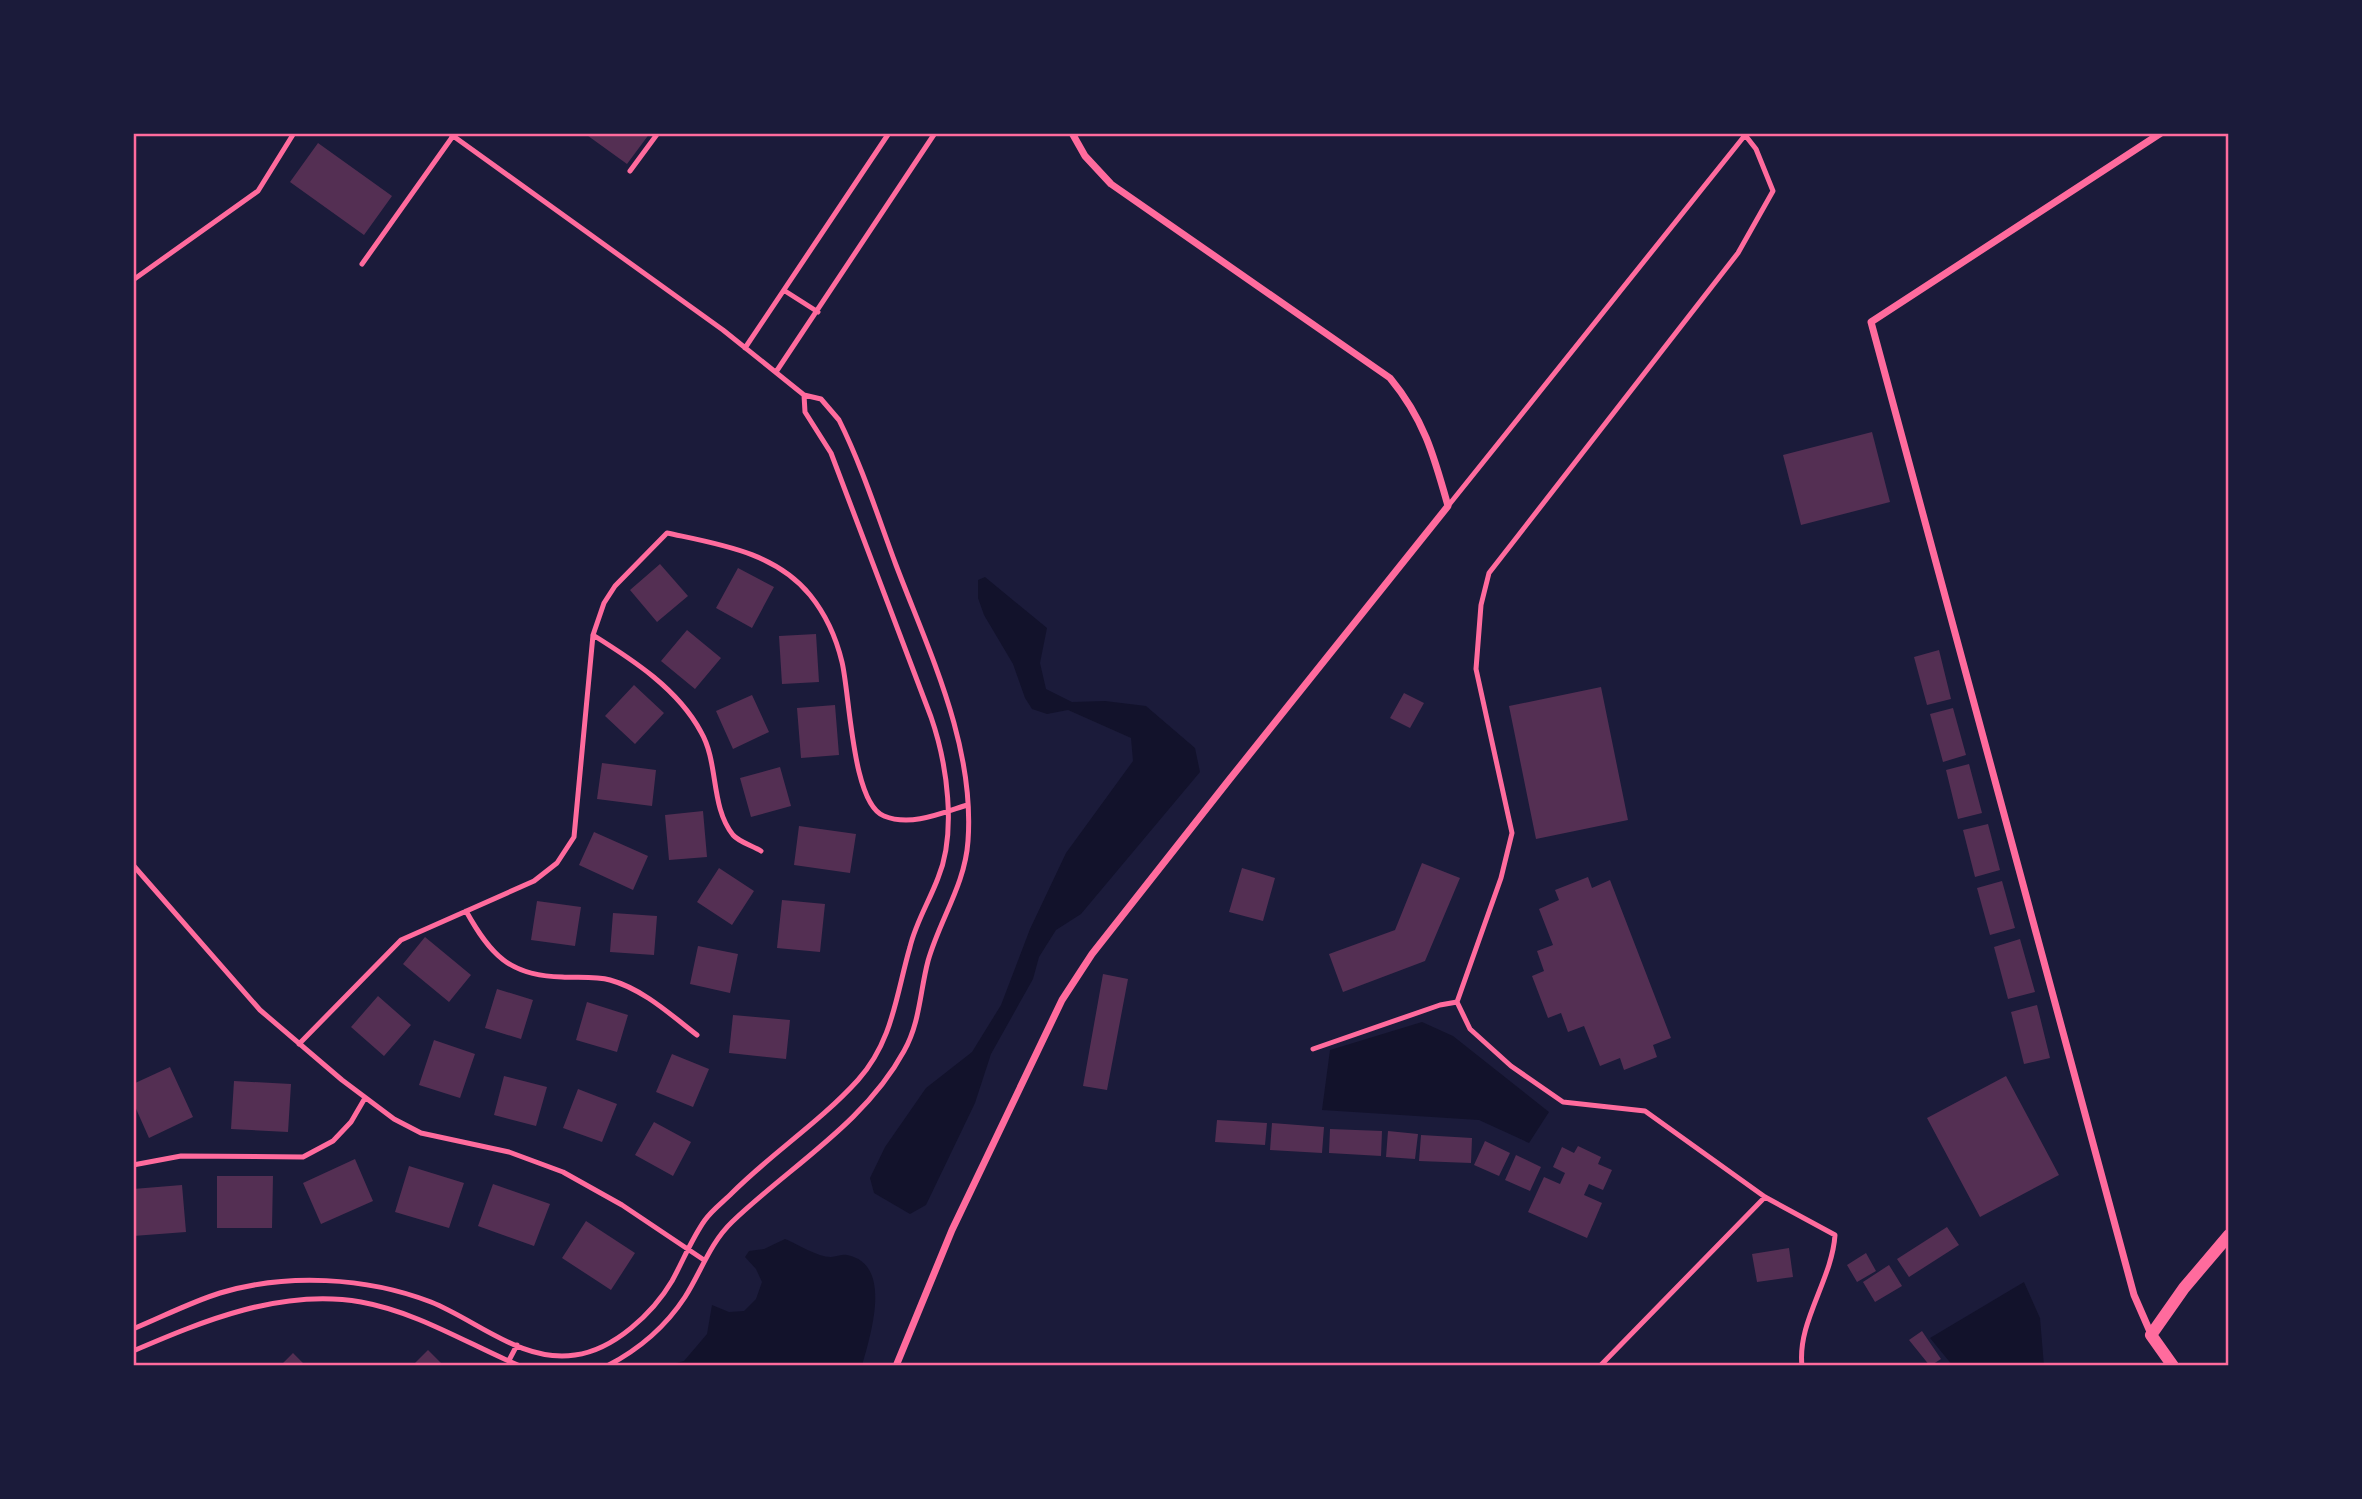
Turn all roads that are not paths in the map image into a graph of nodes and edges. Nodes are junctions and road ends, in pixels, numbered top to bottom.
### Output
1 (294, 133) edge
2 (658, 133) edge
3 (889, 133) edge
4 (935, 133) edge
5 (1072, 133) edge
6 (2161, 133) edge
7 (451, 134) edge
8 (1745, 134) edge
9 (630, 171) dead end
10 (362, 264) dead end
11 (133, 280) edge
12 (785, 291) junction
13 (818, 312) junction
14 (745, 348) junction
15 (776, 372) junction
16 (804, 395) junction
17 (1448, 506) junction
18 (593, 635) junction
19 (967, 805) junction
20 (947, 812) junction
21 (761, 850) dead end
22 (133, 865) edge
23 (466, 911) junction
24 (1457, 1002) junction
25 (697, 1035) dead end
26 (299, 1044) junction
27 (1313, 1049) dead end
28 (365, 1098) junction
29 (133, 1165) edge
30 (1765, 1197) junction
31 (2229, 1235) edge
32 (689, 1250) junction
33 (704, 1260) junction
34 (133, 1329) edge
35 (2151, 1335) junction
36 (517, 1345) junction
37 (133, 1351) edge
38 (508, 1364) edge
39 (520, 1366) edge
40 (607, 1366) edge
41 (897, 1366) edge
42 (1600, 1366) edge
43 (1802, 1366) edge
44 (2173, 1366) edge

1 - 11 lane
2 - 9 lane
3 - 12 lane
4 - 13 lane
5 - 17 street
6 - 35 street
7 - 10 lane
7 - 14 lane
8 - 17 lane
8 - 24 lane
12 - 13 lane
12 - 14 lane
13 - 15 lane
14 - 15 lane
15 - 16 lane
16 - 19 lane
16 - 20 lane
17 - 41 street
18 - 20 lane
18 - 21 lane
18 - 23 lane
19 - 20 lane
19 - 33 lane
20 - 32 lane
22 - 26 lane
23 - 25 lane
23 - 26 lane
24 - 27 lane
24 - 30 lane
26 - 28 lane
28 - 29 lane
28 - 32 lane
30 - 42 lane
30 - 43 lane
31 - 35 street
32 - 33 lane
32 - 36 lane
33 - 40 lane
34 - 36 lane
35 - 44 street
36 - 38 lane
37 - 38 lane
38 - 39 lane

